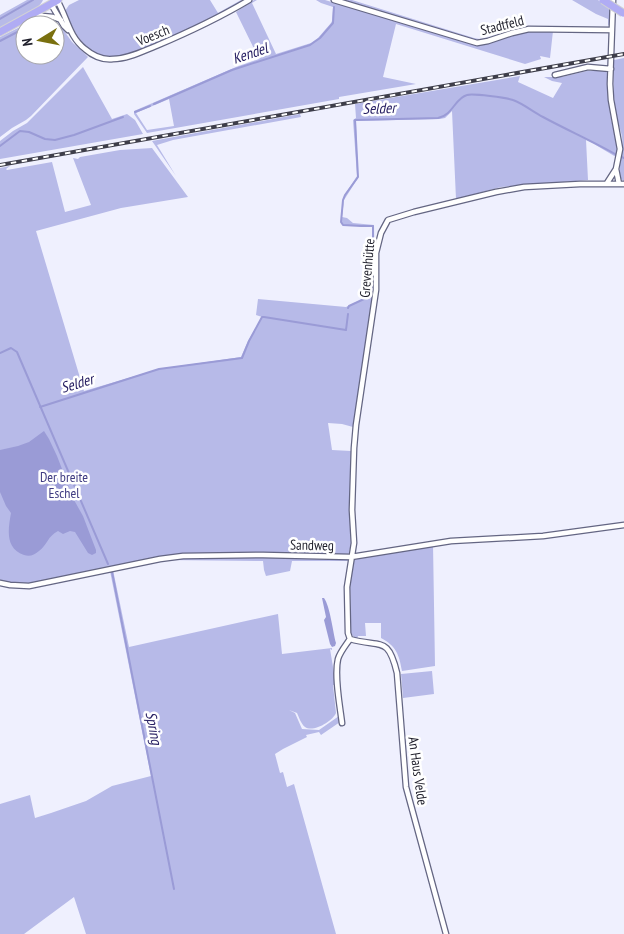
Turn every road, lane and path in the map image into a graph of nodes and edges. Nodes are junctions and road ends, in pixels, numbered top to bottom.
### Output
1 (249, 0) edge
2 (334, 0) edge
3 (603, 0) edge
4 (613, 0) edge
5 (55, 1) edge
6 (624, 13) edge
7 (30, 15) edge
8 (59, 15) edge
9 (15, 24) edge
10 (65, 27) edge
11 (612, 30) junction
12 (70, 31) junction
13 (0, 32) edge
14 (611, 69) junction
15 (555, 75) dead end
16 (616, 169) junction
17 (607, 184) junction
18 (621, 184) edge
19 (624, 524) edge
20 (351, 557) junction
21 (0, 583) edge
22 (350, 639) junction
23 (342, 723) dead end
24 (446, 934) edge

1 - 12 street, Voesch
2 - 11 street, Stadtfeld
3 - 6 main road, bridge
4 - 11 street
5 - 7 main road
5 - 8 street, Voesch
5 - 12 street, Voesch
9 - 13 main road
10 - 12 street, Voesch
11 - 14 street
14 - 15 street
14 - 16 street
16 - 17 street
16 - 18 street
17 - 18 street, Grevenhütte
17 - 20 street, Grevenhütte
19 - 20 street, Sandweg
20 - 21 street, Sandweg
20 - 22 street
22 - 23 street
22 - 24 street, An Haus Velde

